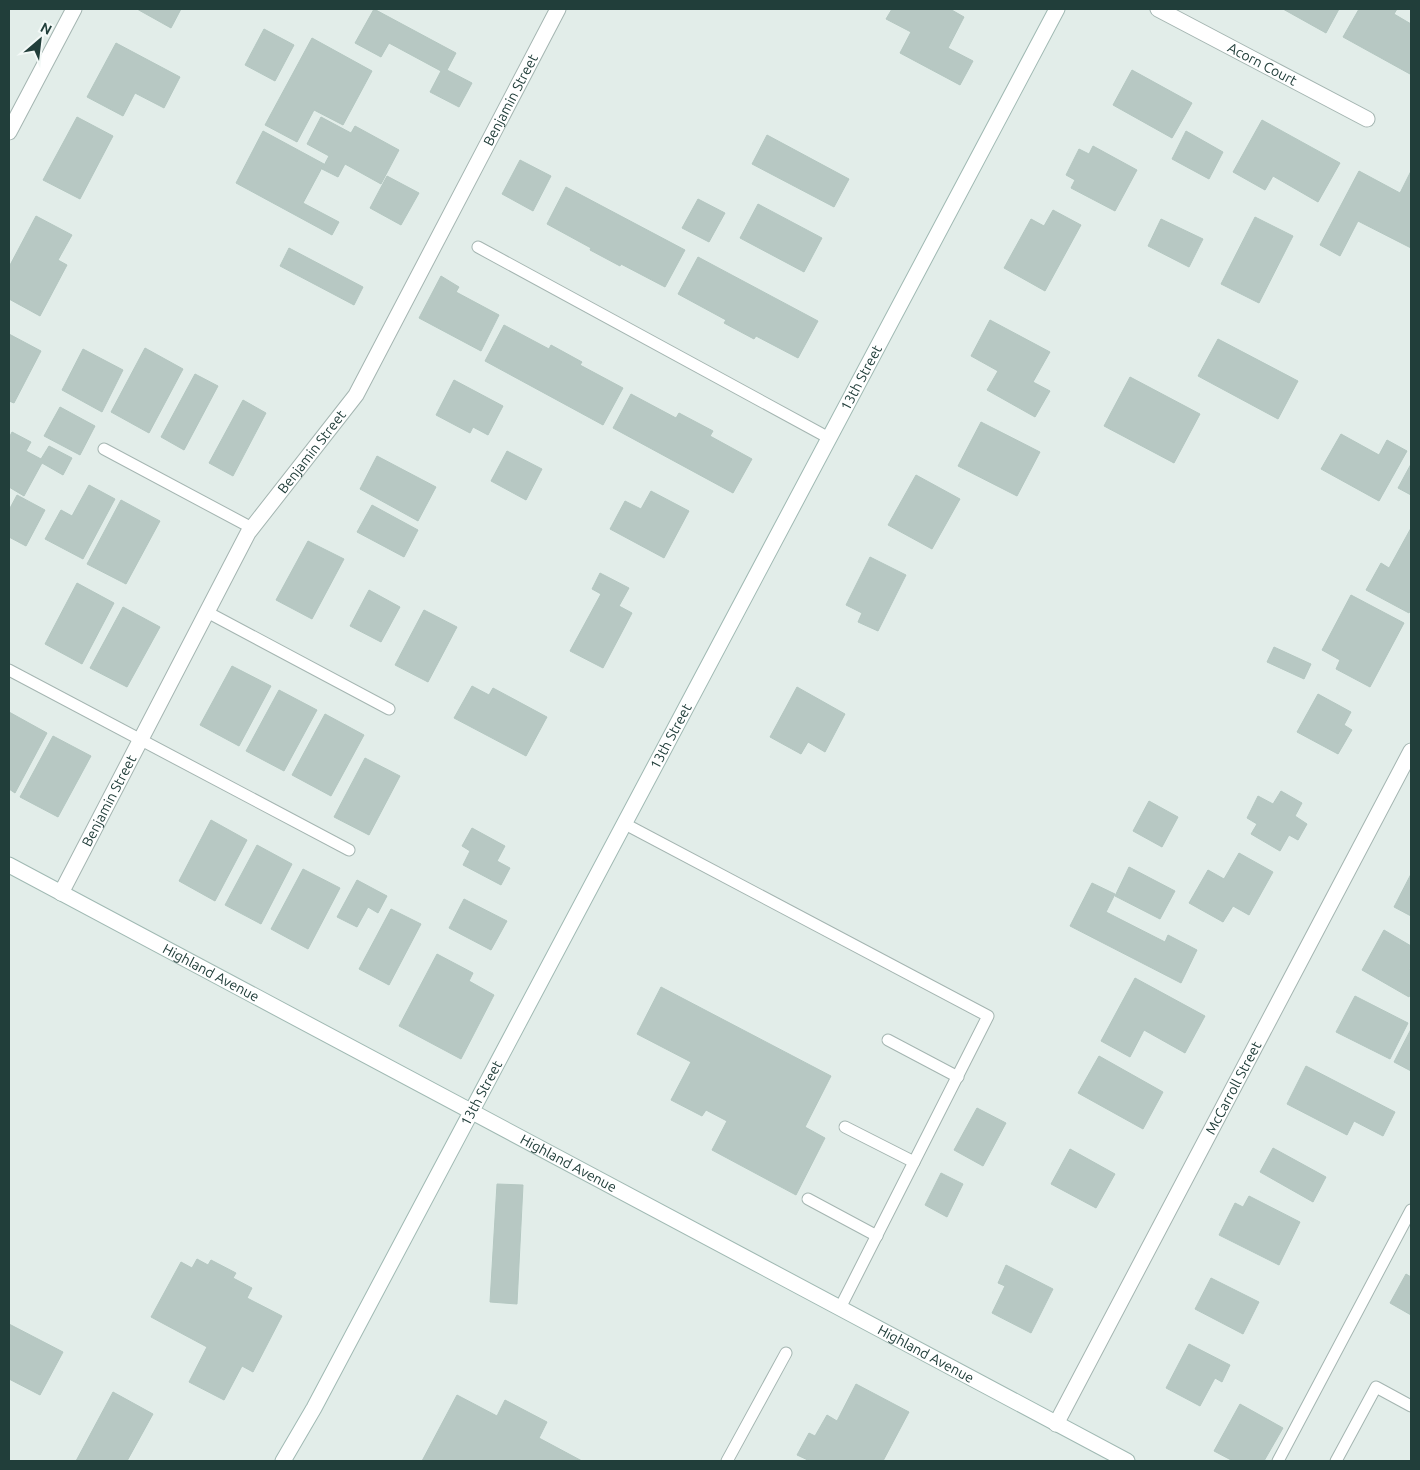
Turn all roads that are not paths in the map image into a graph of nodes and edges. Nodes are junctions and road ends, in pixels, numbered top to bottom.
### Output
1 (74, 9) edge
2 (558, 9) edge
3 (1057, 9) edge
4 (1158, 9) edge
5 (1367, 119) dead end
6 (9, 132) edge
7 (478, 247) dead end
8 (829, 438) junction
9 (104, 449) dead end
10 (252, 528) junction
11 (207, 612) junction
12 (9, 670) edge
13 (389, 709) dead end
14 (141, 740) junction
15 (1411, 752) edge
16 (625, 824) junction
17 (349, 850) dead end
18 (9, 865) edge
19 (61, 893) junction
20 (888, 1040) dead end
21 (958, 1076) junction
22 (472, 1111) junction
23 (845, 1126) dead end
24 (914, 1162) junction
25 (808, 1199) dead end
26 (1411, 1210) edge
27 (877, 1236) junction
28 (840, 1308) junction
29 (786, 1353) dead end
30 (1411, 1406) edge
31 (1056, 1424) junction
32 (283, 1461) edge
33 (727, 1461) edge
34 (1127, 1461) edge
35 (1278, 1461) edge
36 (1336, 1461) edge

1 - 6 main road
2 - 10 main road, Benjamin Street
3 - 8 main road, 13th Street
4 - 5 main road, Acorn Court
7 - 8 lane
8 - 16 main road, 13th Street
9 - 10 lane
10 - 11 main road, Benjamin Street
11 - 13 lane
11 - 14 main road, Benjamin Street
12 - 14 lane
14 - 17 lane
14 - 19 main road, Benjamin Street
15 - 31 main road, McCarroll Street
16 - 21 lane
16 - 22 main road, 13th Street
18 - 19 main road, Highland Avenue
19 - 22 main road, Highland Avenue
20 - 21 lane
21 - 24 lane
22 - 28 main road, Highland Avenue
22 - 32 main road, 13th Street
23 - 24 lane
24 - 27 lane
25 - 27 lane
26 - 35 lane
27 - 28 lane
28 - 31 main road, Highland Avenue
29 - 33 lane
30 - 36 lane
31 - 34 main road, Highland Avenue

